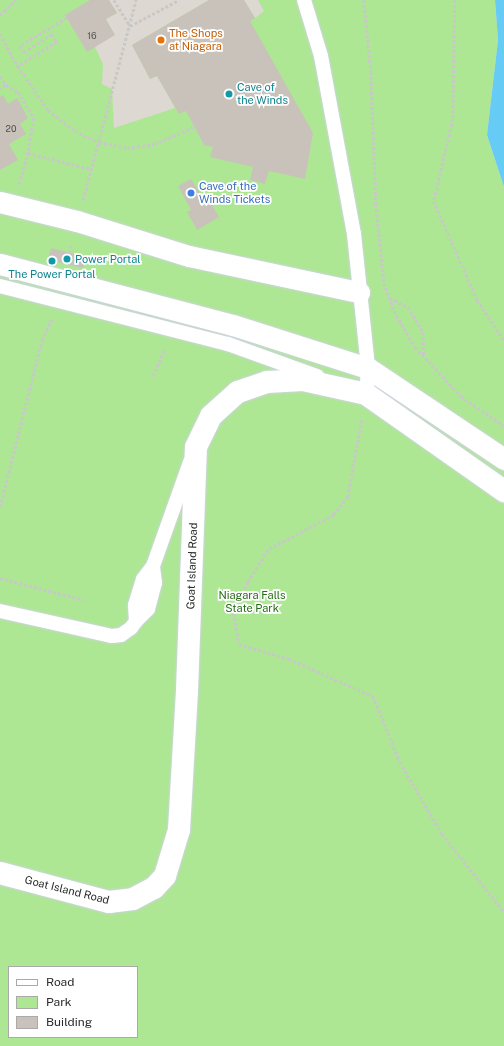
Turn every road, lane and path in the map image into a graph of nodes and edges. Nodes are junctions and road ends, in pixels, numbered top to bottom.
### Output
1 (16, 0) edge
2 (114, 0) edge
3 (136, 0) edge
4 (180, 0) edge
5 (304, 0) edge
6 (364, 0) edge
7 (456, 0) edge
8 (0, 15) edge
9 (67, 18) dead end
10 (130, 26) junction
11 (0, 34) edge
12 (18, 66) junction
13 (0, 76) edge
14 (6, 85) junction
15 (0, 89) edge
16 (194, 128) dead end
17 (99, 142) junction
18 (28, 153) junction
19 (91, 169) junction
20 (6, 204) edge
21 (77, 221) junction
22 (69, 253) dead end
23 (0, 264) edge
24 (0, 286) edge
25 (359, 292) junction
26 (389, 298) junction
27 (53, 314) dead end
28 (504, 340) edge
29 (167, 344) dead end
30 (424, 356) junction
31 (368, 368) junction
32 (153, 376) dead end
33 (366, 394) junction
34 (504, 426) edge
35 (196, 447) junction
36 (504, 459) edge
37 (504, 491) edge
38 (0, 507) edge
39 (0, 578) edge
40 (84, 600) dead end
41 (0, 611) edge
42 (0, 873) edge
43 (504, 912) edge

1 - 8 path
2 - 10 path
3 - 10 path
4 - 10 path
5 - 25 lane
6 - 26 path
7 - 28 path
9 - 12 path
10 - 17 path
11 - 12 path
12 - 17 path
13 - 14 path
14 - 15 path
14 - 18 path
16 - 17 path
17 - 19 path
18 - 19 path
18 - 20 path
19 - 21 path
20 - 21 street
21 - 22 path
21 - 25 street
23 - 31 street
24 - 33 lane
25 - 31 lane
26 - 30 path
26 - 30 path
27 - 38 path
29 - 32 path
30 - 34 path
31 - 33 lane
31 - 36 street
33 - 35 street, Goat Island Road
33 - 37 street, Goat Island Road
33 - 43 path
35 - 41 lane
35 - 42 street, Goat Island Road
39 - 40 path

